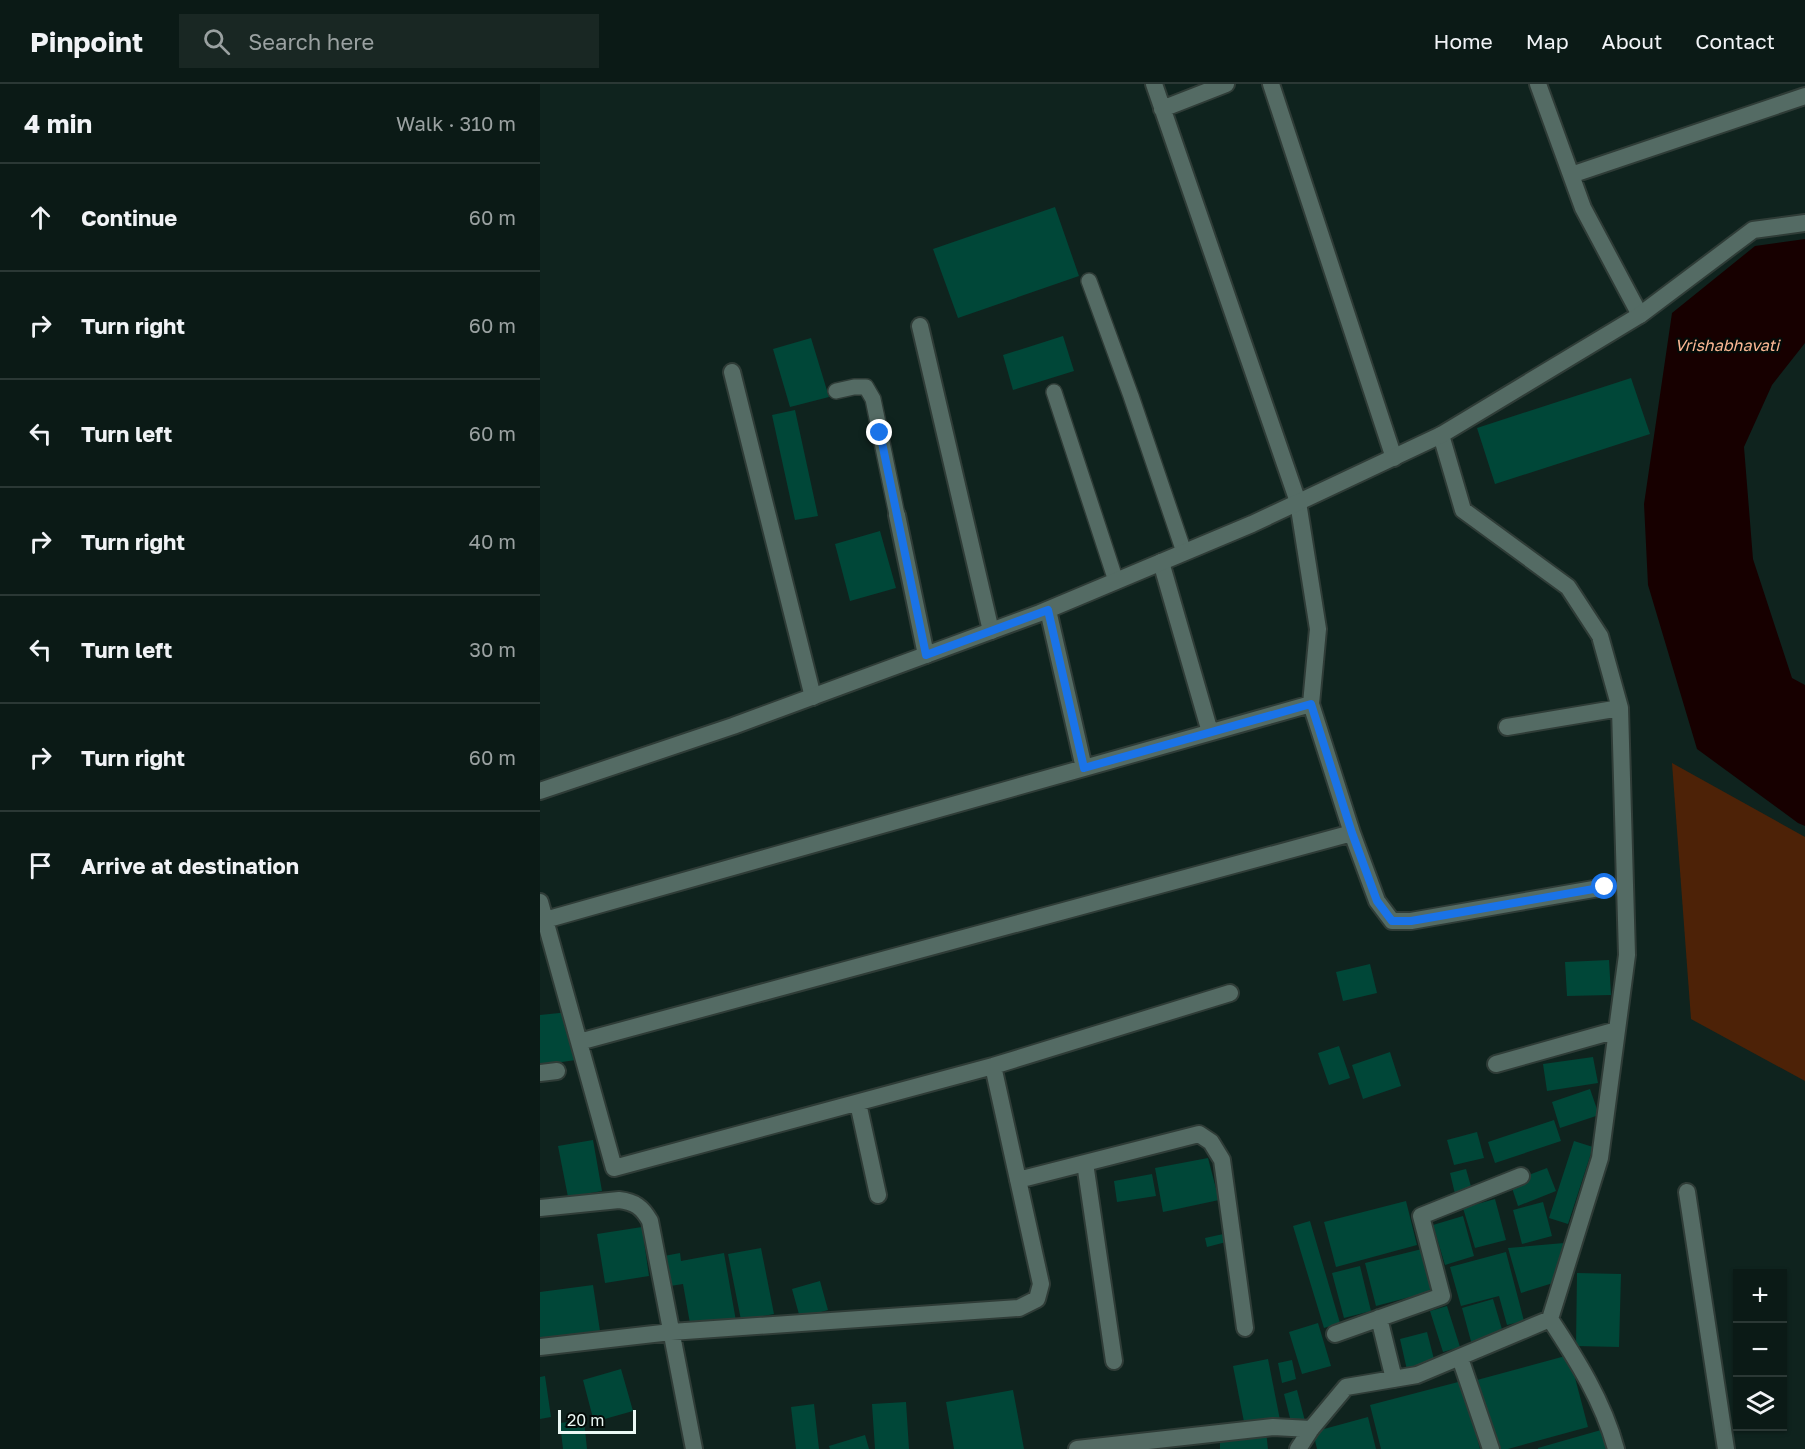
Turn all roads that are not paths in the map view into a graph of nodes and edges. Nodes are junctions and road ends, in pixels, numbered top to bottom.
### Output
1 (1154, 84) edge
2 (1226, 84) edge
3 (1271, 84) edge
4 (1538, 84) edge
5 (1805, 96) edge
6 (1162, 109) junction
7 (1571, 175) junction
8 (1805, 223) edge
9 (1089, 281) dead end
10 (1640, 315) junction
11 (920, 326) dead end
12 (732, 372) dead end
13 (836, 391) dead end
14 (1054, 392) dead end
15 (1441, 435) junction
16 (1394, 458) junction
17 (1298, 502) junction
18 (897, 515) joint
19 (1184, 552) junction
20 (1161, 562) junction
21 (1116, 581) junction
22 (1048, 610) junction
23 (991, 631) junction
24 (926, 655) junction
25 (813, 697) junction
26 (1311, 704) junction
27 (1620, 708) junction
28 (1507, 727) dead end
29 (1210, 732) junction
30 (1084, 768) junction
31 (540, 791) edge
32 (1352, 833) junction
33 (1605, 887) dead end
34 (540, 902) edge
35 (545, 920) junction
36 (1230, 993) dead end
37 (1617, 1030) junction
38 (579, 1042) junction
39 (1496, 1064) dead end
40 (993, 1066) junction
41 (858, 1103) junction
42 (1085, 1163) junction
43 (1521, 1176) dead end
44 (1018, 1180) junction
45 (1687, 1192) dead end
46 (878, 1195) dead end
47 (540, 1208) edge
48 (1379, 1318) junction
49 (1550, 1319) junction
50 (1245, 1328) dead end
51 (671, 1332) junction
52 (1335, 1334) dead end
53 (540, 1347) edge
54 (1460, 1358) junction
55 (1114, 1361) dead end
56 (1394, 1379) junction
57 (1311, 1428) junction
58 (694, 1449) edge
59 (1077, 1449) edge
60 (1298, 1449) edge
61 (1491, 1449) edge
62 (1616, 1449) edge
63 (1726, 1449) edge

1 - 6 street
2 - 6 street
3 - 16 street
4 - 7 street
5 - 7 street
6 - 17 street
7 - 10 street
8 - 10 street
9 - 19 lane
10 - 15 street
11 - 23 street
12 - 25 street
13 - 18 lane
14 - 21 lane
15 - 16 street
15 - 27 street
16 - 17 street
17 - 19 street
17 - 26 street
18 - 24 street
19 - 20 street
20 - 21 street
20 - 29 street
21 - 22 street
22 - 23 street
22 - 30 street
23 - 24 street
24 - 25 street
25 - 31 street
26 - 29 street
26 - 32 street
27 - 28 street
27 - 37 street
29 - 30 street
30 - 35 street
32 - 33 street
32 - 38 street
34 - 35 street
35 - 38 street
36 - 40 street
37 - 39 street
37 - 49 street
38 - 41 street
40 - 41 street
40 - 44 street
41 - 46 street
42 - 44 street
42 - 50 street
42 - 55 street
43 - 48 street
44 - 51 street
45 - 63 street
47 - 51 street
48 - 52 street
48 - 56 street
49 - 54 street
49 - 62 street
51 - 53 street
51 - 58 street
54 - 56 street
54 - 61 street
56 - 57 street
57 - 59 street
57 - 60 street

